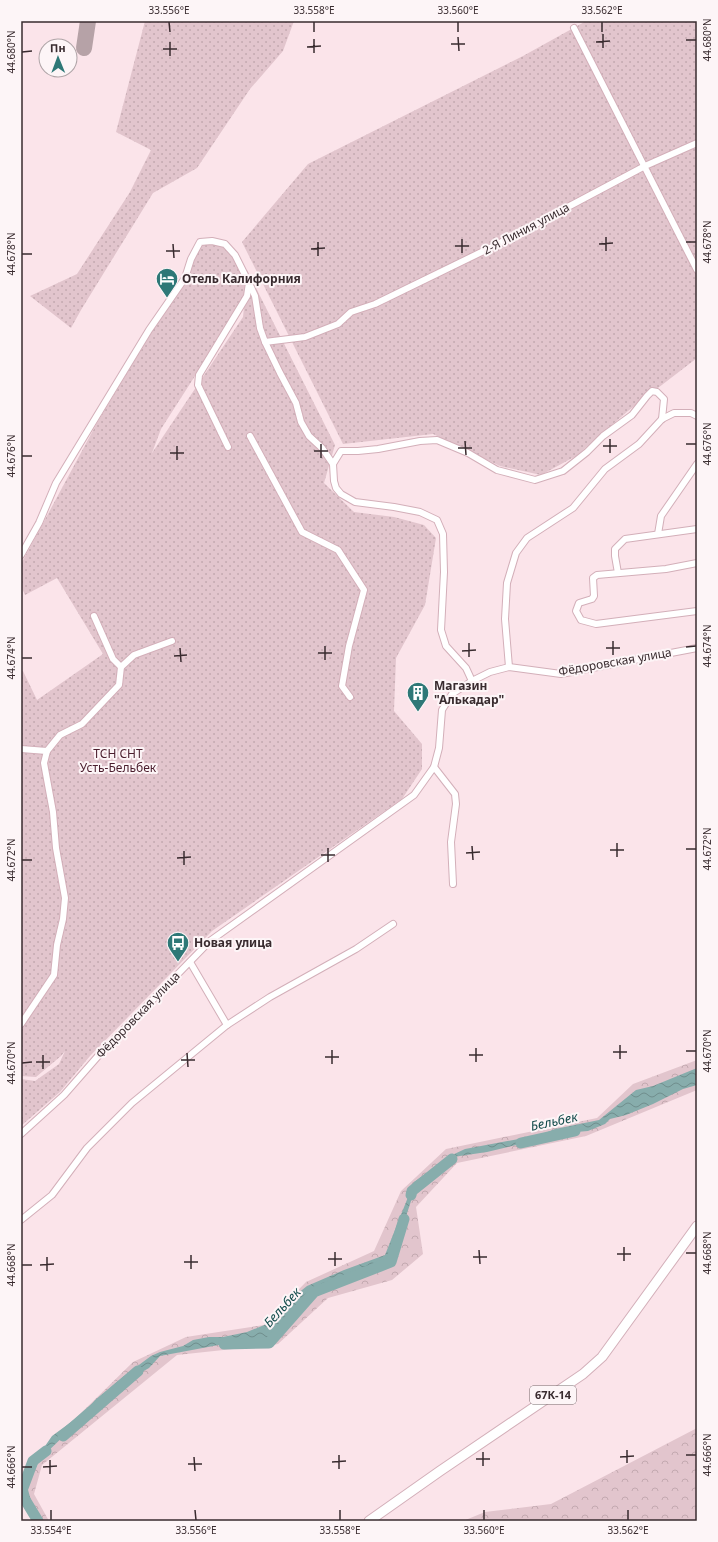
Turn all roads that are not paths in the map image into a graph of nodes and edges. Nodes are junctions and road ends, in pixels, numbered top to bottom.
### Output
1 (574, 28) dead end
2 (697, 143) edge
3 (645, 166) junction
4 (697, 270) edge
5 (249, 283) junction
6 (265, 342) junction
7 (697, 416) edge
8 (662, 419) junction
9 (250, 436) dead end
10 (228, 447) dead end
11 (333, 464) junction
12 (697, 464) edge
13 (697, 530) edge
14 (658, 534) junction
15 (21, 555) edge
16 (697, 563) edge
17 (618, 573) junction
18 (697, 611) edge
19 (94, 616) dead end
20 (172, 641) dead end
21 (697, 648) edge
22 (121, 667) junction
23 (509, 667) junction
24 (472, 681) junction
25 (350, 697) dead end
26 (21, 749) edge
27 (46, 751) junction
28 (434, 767) junction
29 (452, 884) dead end
30 (393, 924) dead end
31 (190, 962) junction
32 (21, 1024) edge
33 (227, 1025) junction
34 (21, 1134) edge
35 (21, 1220) edge
36 (697, 1226) edge
37 (369, 1521) edge

1 - 3 street
2 - 3 street, 2-Я Линия улица
3 - 4 street
3 - 6 street, 2-Я Линия улица
5 - 6 street
5 - 10 street
5 - 15 street
6 - 11 street
7 - 8 street
8 - 11 street
8 - 23 street
9 - 25 street
11 - 24 street
12 - 14 street
13 - 14 street
14 - 17 street
16 - 17 street
17 - 18 street
19 - 22 street
20 - 22 street
21 - 23 street, Фёдоровская улица
22 - 27 street
23 - 24 street, Фёдоровская улица
24 - 28 street, Фёдоровская улица
26 - 27 street
27 - 32 street
28 - 29 street
28 - 31 street, Фёдоровская улица
30 - 33 street
31 - 33 street
31 - 34 street, Фёдоровская улица
33 - 35 street
36 - 37 main road, 67К-14

